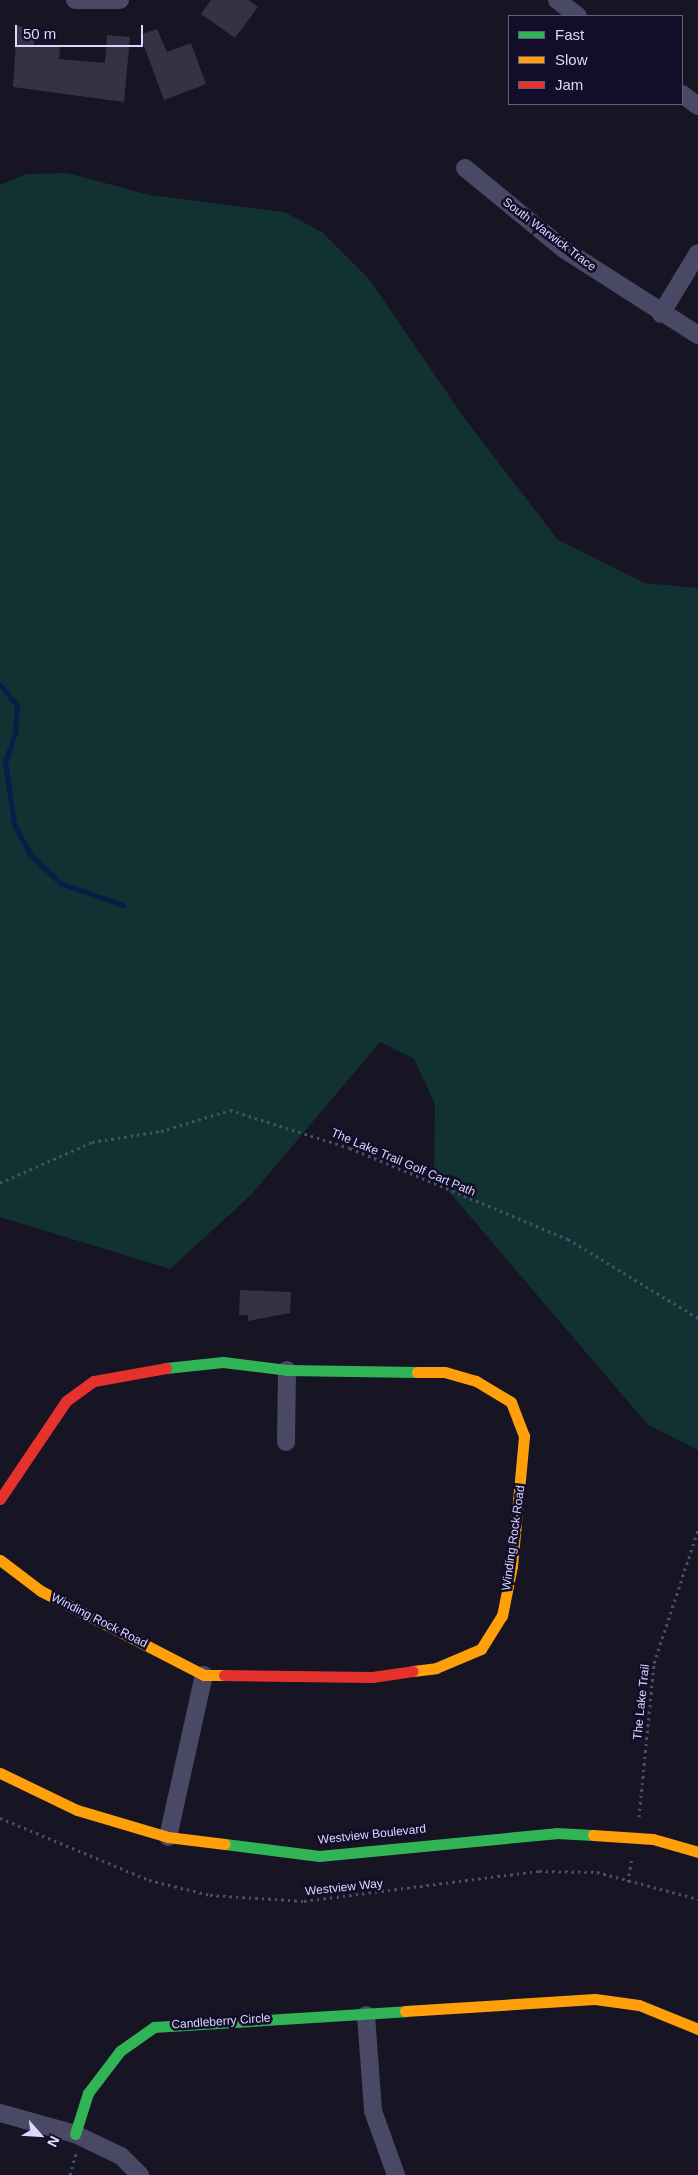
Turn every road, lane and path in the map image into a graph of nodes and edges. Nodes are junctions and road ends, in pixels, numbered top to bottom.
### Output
1 (75, 0) edge
2 (120, 0) edge
3 (556, 0) edge
4 (577, 15) edge
5 (683, 95) edge
6 (698, 106) edge
7 (465, 168) dead end
8 (698, 253) edge
9 (661, 314) junction
10 (698, 335) edge
11 (0, 1183) edge
12 (698, 1318) edge
13 (287, 1370) junction
14 (286, 1442) dead end
15 (0, 1499) edge
16 (698, 1530) edge
17 (0, 1560) edge
18 (204, 1675) junction
19 (0, 1773) edge
20 (0, 1818) edge
21 (168, 1837) junction
22 (636, 1838) junction
23 (698, 1852) edge
24 (628, 1882) junction
25 (698, 1899) edge
26 (366, 2015) junction
27 (698, 2029) edge
28 (0, 2112) edge
29 (75, 2134) junction
30 (140, 2175) edge
31 (396, 2175) edge

1 - 2 street
3 - 4 street
5 - 6 street
7 - 9 street, South Warwick Trace
8 - 9 street
9 - 10 street, South Warwick Trace
11 - 12 path, The Lake Trail Golf Cart Path
13 - 14 street
13 - 15 street, Winding Rock Road
13 - 18 street, Winding Rock Road
16 - 22 path, The Lake Trail
17 - 18 street, Winding Rock Road
18 - 21 street
19 - 21 street, Westview Boulevard
20 - 24 path, Westview Way
21 - 22 street, Westview Boulevard
22 - 23 street, Westview Boulevard
22 - 24 path, The Lake Trail
24 - 25 path, Westview Way
26 - 27 street, Candleberry Circle
26 - 29 street, Candleberry Circle
26 - 31 street
28 - 29 street
29 - 30 street

